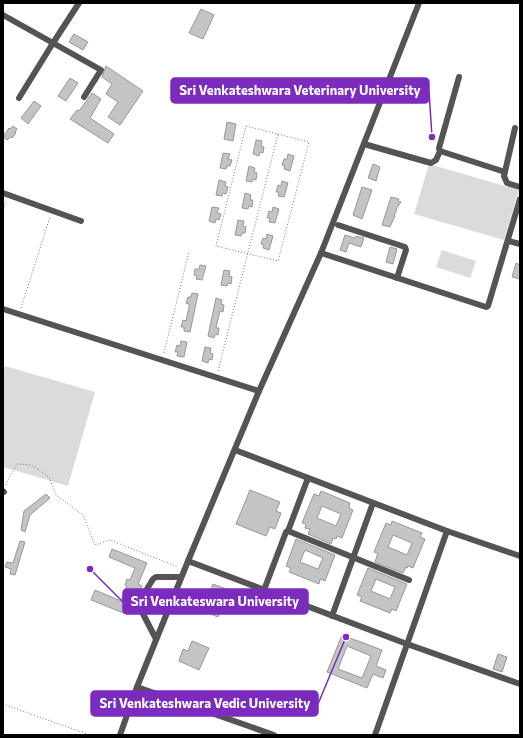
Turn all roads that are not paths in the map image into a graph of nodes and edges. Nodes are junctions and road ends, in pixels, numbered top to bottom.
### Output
1 (79, 3) edge
2 (419, 3) edge
3 (3, 15) edge
4 (53, 43) junction
5 (459, 77) dead end
6 (84, 97) dead end
7 (19, 98) dead end
8 (516, 128) dead end
9 (364, 144) junction
10 (440, 151) junction
11 (505, 172) junction
12 (520, 187) edge
13 (6, 194) edge
14 (520, 200) edge
15 (81, 221) dead end
16 (338, 225) dead end
17 (508, 241) junction
18 (520, 244) edge
19 (321, 253) junction
20 (397, 278) junction
21 (3, 309) edge
22 (259, 391) junction
23 (235, 450) junction
24 (308, 478) junction
25 (373, 503) junction
26 (288, 531) junction
27 (447, 531) junction
28 (520, 556) edge
29 (353, 557) junction
30 (188, 561) junction
31 (181, 577) junction
32 (409, 580) dead end
33 (264, 590) junction
34 (332, 616) junction
35 (156, 639) junction
36 (407, 644) junction
37 (520, 684) edge
38 (137, 687) junction
39 (120, 735) edge
40 (274, 735) edge
41 (375, 735) edge

1 - 4 lane
2 - 9 lane
3 - 4 lane
4 - 6 lane
4 - 7 lane
5 - 10 lane
8 - 11 lane
9 - 10 lane
9 - 19 lane
10 - 11 lane
11 - 12 lane
13 - 15 lane
14 - 17 lane
16 - 20 lane
17 - 18 lane
17 - 20 lane
19 - 20 lane
19 - 22 lane
21 - 22 lane
22 - 23 lane
23 - 24 lane
23 - 30 lane
24 - 25 lane
24 - 26 lane
25 - 27 lane
25 - 29 lane
26 - 29 lane
26 - 33 lane
27 - 28 lane
27 - 36 lane
29 - 32 lane
29 - 34 lane
30 - 31 lane
30 - 33 lane
31 - 35 lane
31 - 35 lane
33 - 34 lane
34 - 36 lane
35 - 38 lane
36 - 37 lane
36 - 41 lane
38 - 39 lane
38 - 40 lane

